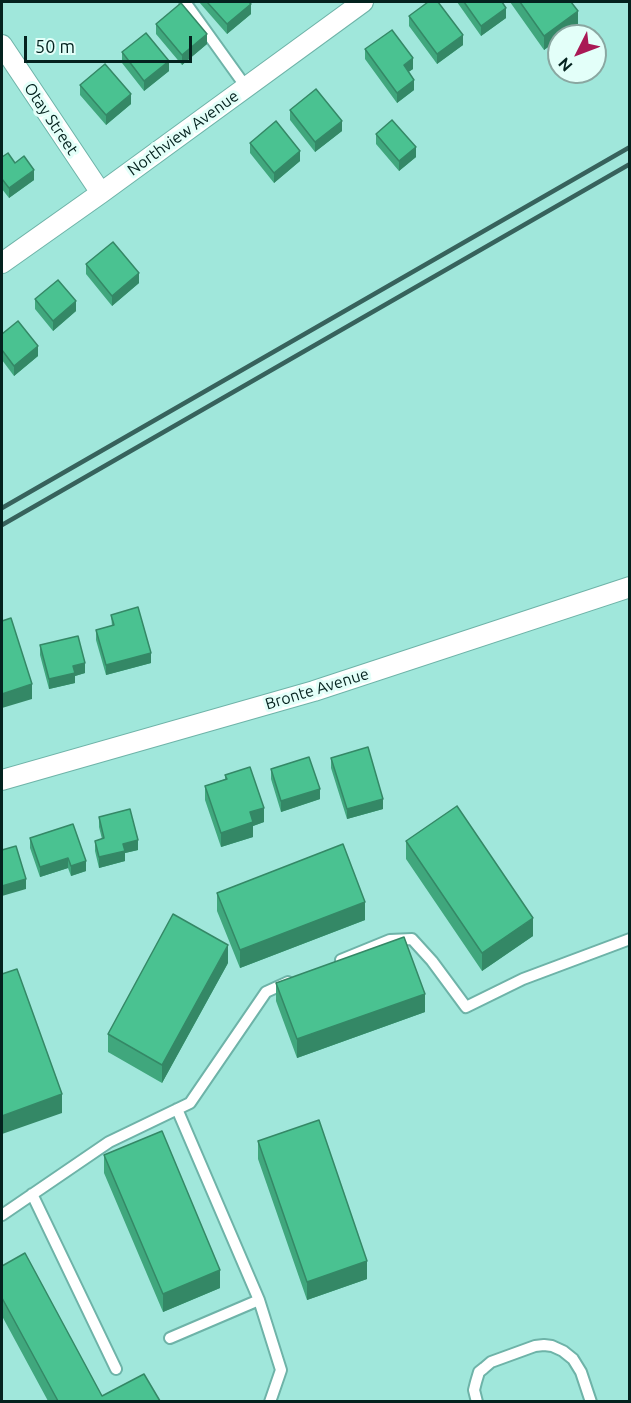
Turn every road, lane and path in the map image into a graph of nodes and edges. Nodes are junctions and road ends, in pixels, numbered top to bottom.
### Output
1 (185, 2) edge
2 (363, 2) edge
3 (2, 45) edge
4 (246, 87) junction
5 (101, 194) junction
6 (2, 263) edge
7 (630, 586) edge
8 (2, 780) edge
9 (630, 939) edge
10 (328, 966) edge
11 (297, 979) edge
12 (177, 1109) junction
13 (32, 1194) junction
14 (2, 1215) edge
15 (259, 1300) junction
16 (170, 1338) dead end
17 (116, 1369) dead end
18 (270, 1401) edge
19 (477, 1401) edge
20 (591, 1401) edge

1 - 4 lane
2 - 4 street, Northview Avenue
3 - 5 street, Otay Street
4 - 5 street, Northview Avenue
5 - 6 street, Northview Avenue
7 - 8 street, Bronte Avenue
9 - 10 lane
11 - 12 lane
12 - 13 lane
12 - 15 lane
13 - 14 lane
13 - 17 lane
15 - 16 lane
15 - 18 lane
19 - 20 lane

